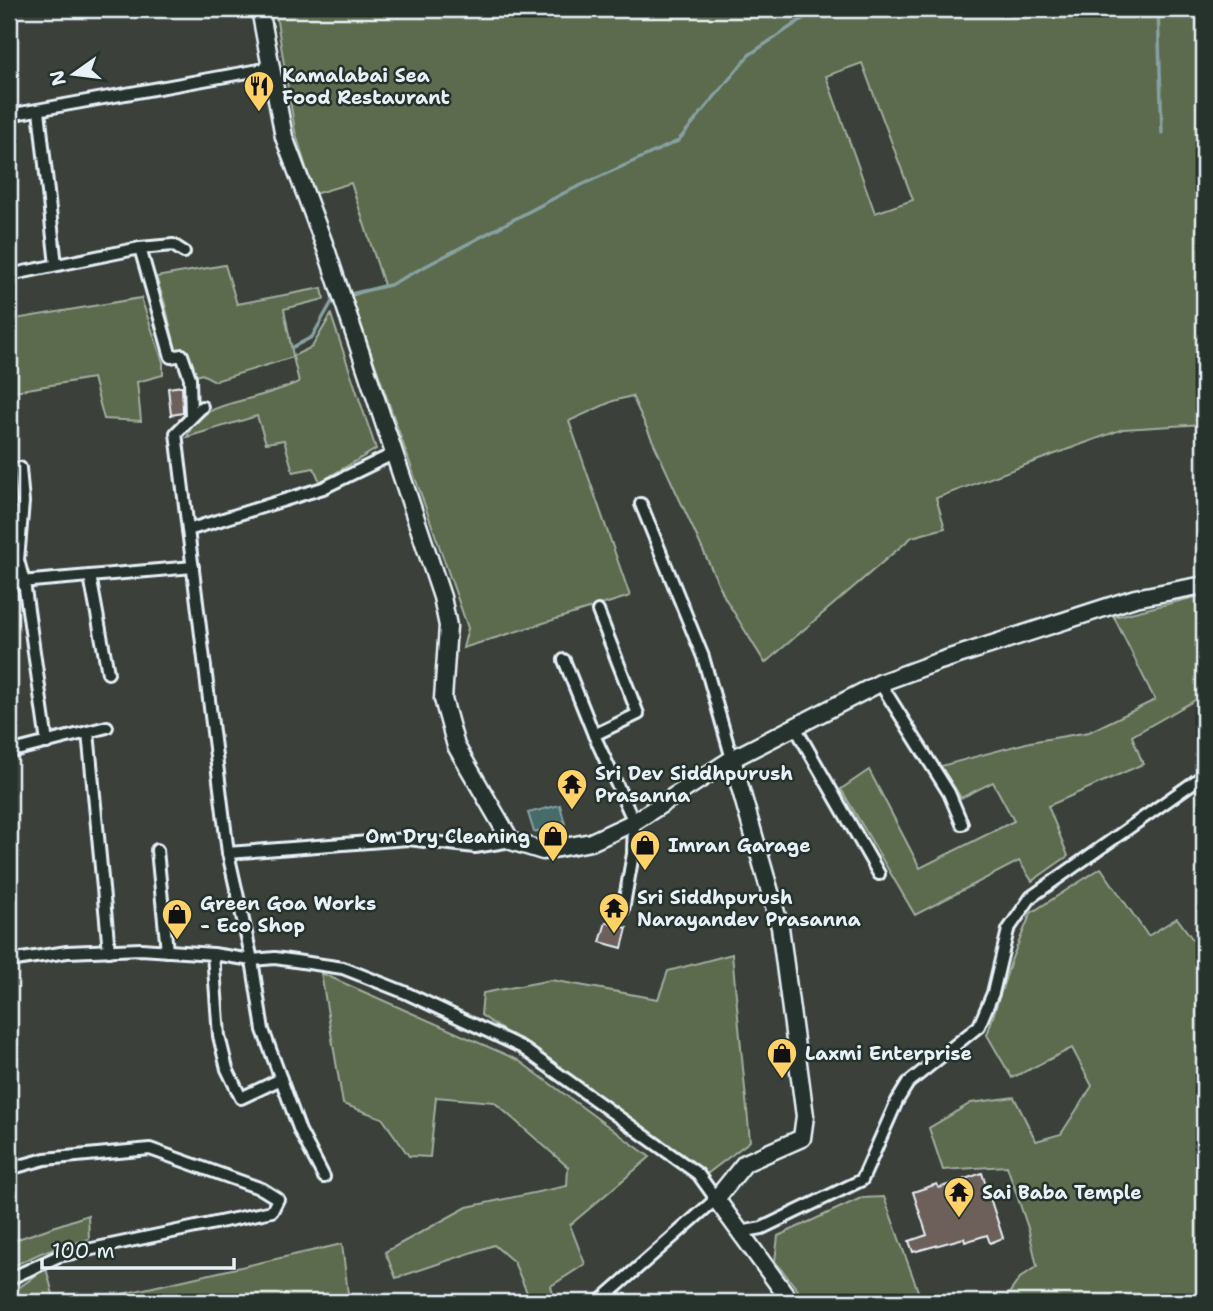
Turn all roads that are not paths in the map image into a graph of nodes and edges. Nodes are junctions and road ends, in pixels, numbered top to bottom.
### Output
1 (260, 9) edge
2 (270, 68) junction
3 (39, 110) junction
4 (9, 115) edge
5 (140, 247) junction
6 (184, 252) dead end
7 (56, 265) junction
8 (9, 275) edge
9 (202, 407) dead end
10 (191, 416) junction
11 (395, 453) junction
12 (20, 468) dead end
13 (641, 504) dead end
14 (188, 530) junction
15 (193, 567) junction
16 (90, 576) junction
17 (24, 582) junction
18 (9, 583) edge
19 (1204, 585) edge
20 (598, 611) dead end
21 (564, 660) dead end
22 (108, 673) dead end
23 (880, 683) junction
24 (107, 727) dead end
25 (794, 727) junction
26 (88, 733) junction
27 (594, 735) junction
28 (47, 743) junction
29 (9, 752) edge
30 (732, 759) junction
31 (1204, 775) edge
32 (634, 822) junction
33 (962, 824) dead end
34 (511, 841) junction
35 (157, 850) dead end
36 (228, 853) junction
37 (879, 874) dead end
38 (623, 909) dead end
39 (109, 951) junction
40 (167, 951) junction
41 (213, 954) junction
42 (252, 960) junction
43 (9, 961) edge
44 (281, 1079) junction
45 (9, 1169) edge
46 (324, 1177) dead end
47 (716, 1199) junction
48 (740, 1232) junction
49 (9, 1279) edge
50 (600, 1301) edge
51 (790, 1302) edge

1 - 2 street
2 - 3 street
2 - 11 street
3 - 4 street
3 - 7 street
5 - 6 street
5 - 7 street
5 - 10 street
7 - 8 street
9 - 10 street
10 - 14 street
11 - 14 street
11 - 34 street
12 - 17 street
13 - 30 street
14 - 15 street
15 - 16 street
15 - 36 street
16 - 17 street
16 - 22 street
17 - 18 street
17 - 28 street
19 - 23 street
20 - 27 street
21 - 27 street
23 - 25 street
23 - 33 street
24 - 26 street
25 - 30 street
25 - 37 street
26 - 28 street
26 - 39 street
27 - 32 street
28 - 29 street
30 - 32 street
30 - 47 street
31 - 48 street
32 - 34 street
32 - 38 street
34 - 36 street
35 - 40 street
36 - 42 street
39 - 40 street
39 - 43 street
40 - 41 street
41 - 42 street
41 - 44 street
42 - 44 street
42 - 47 street
44 - 46 street
45 - 49 street
47 - 48 street
47 - 50 street
48 - 51 street

